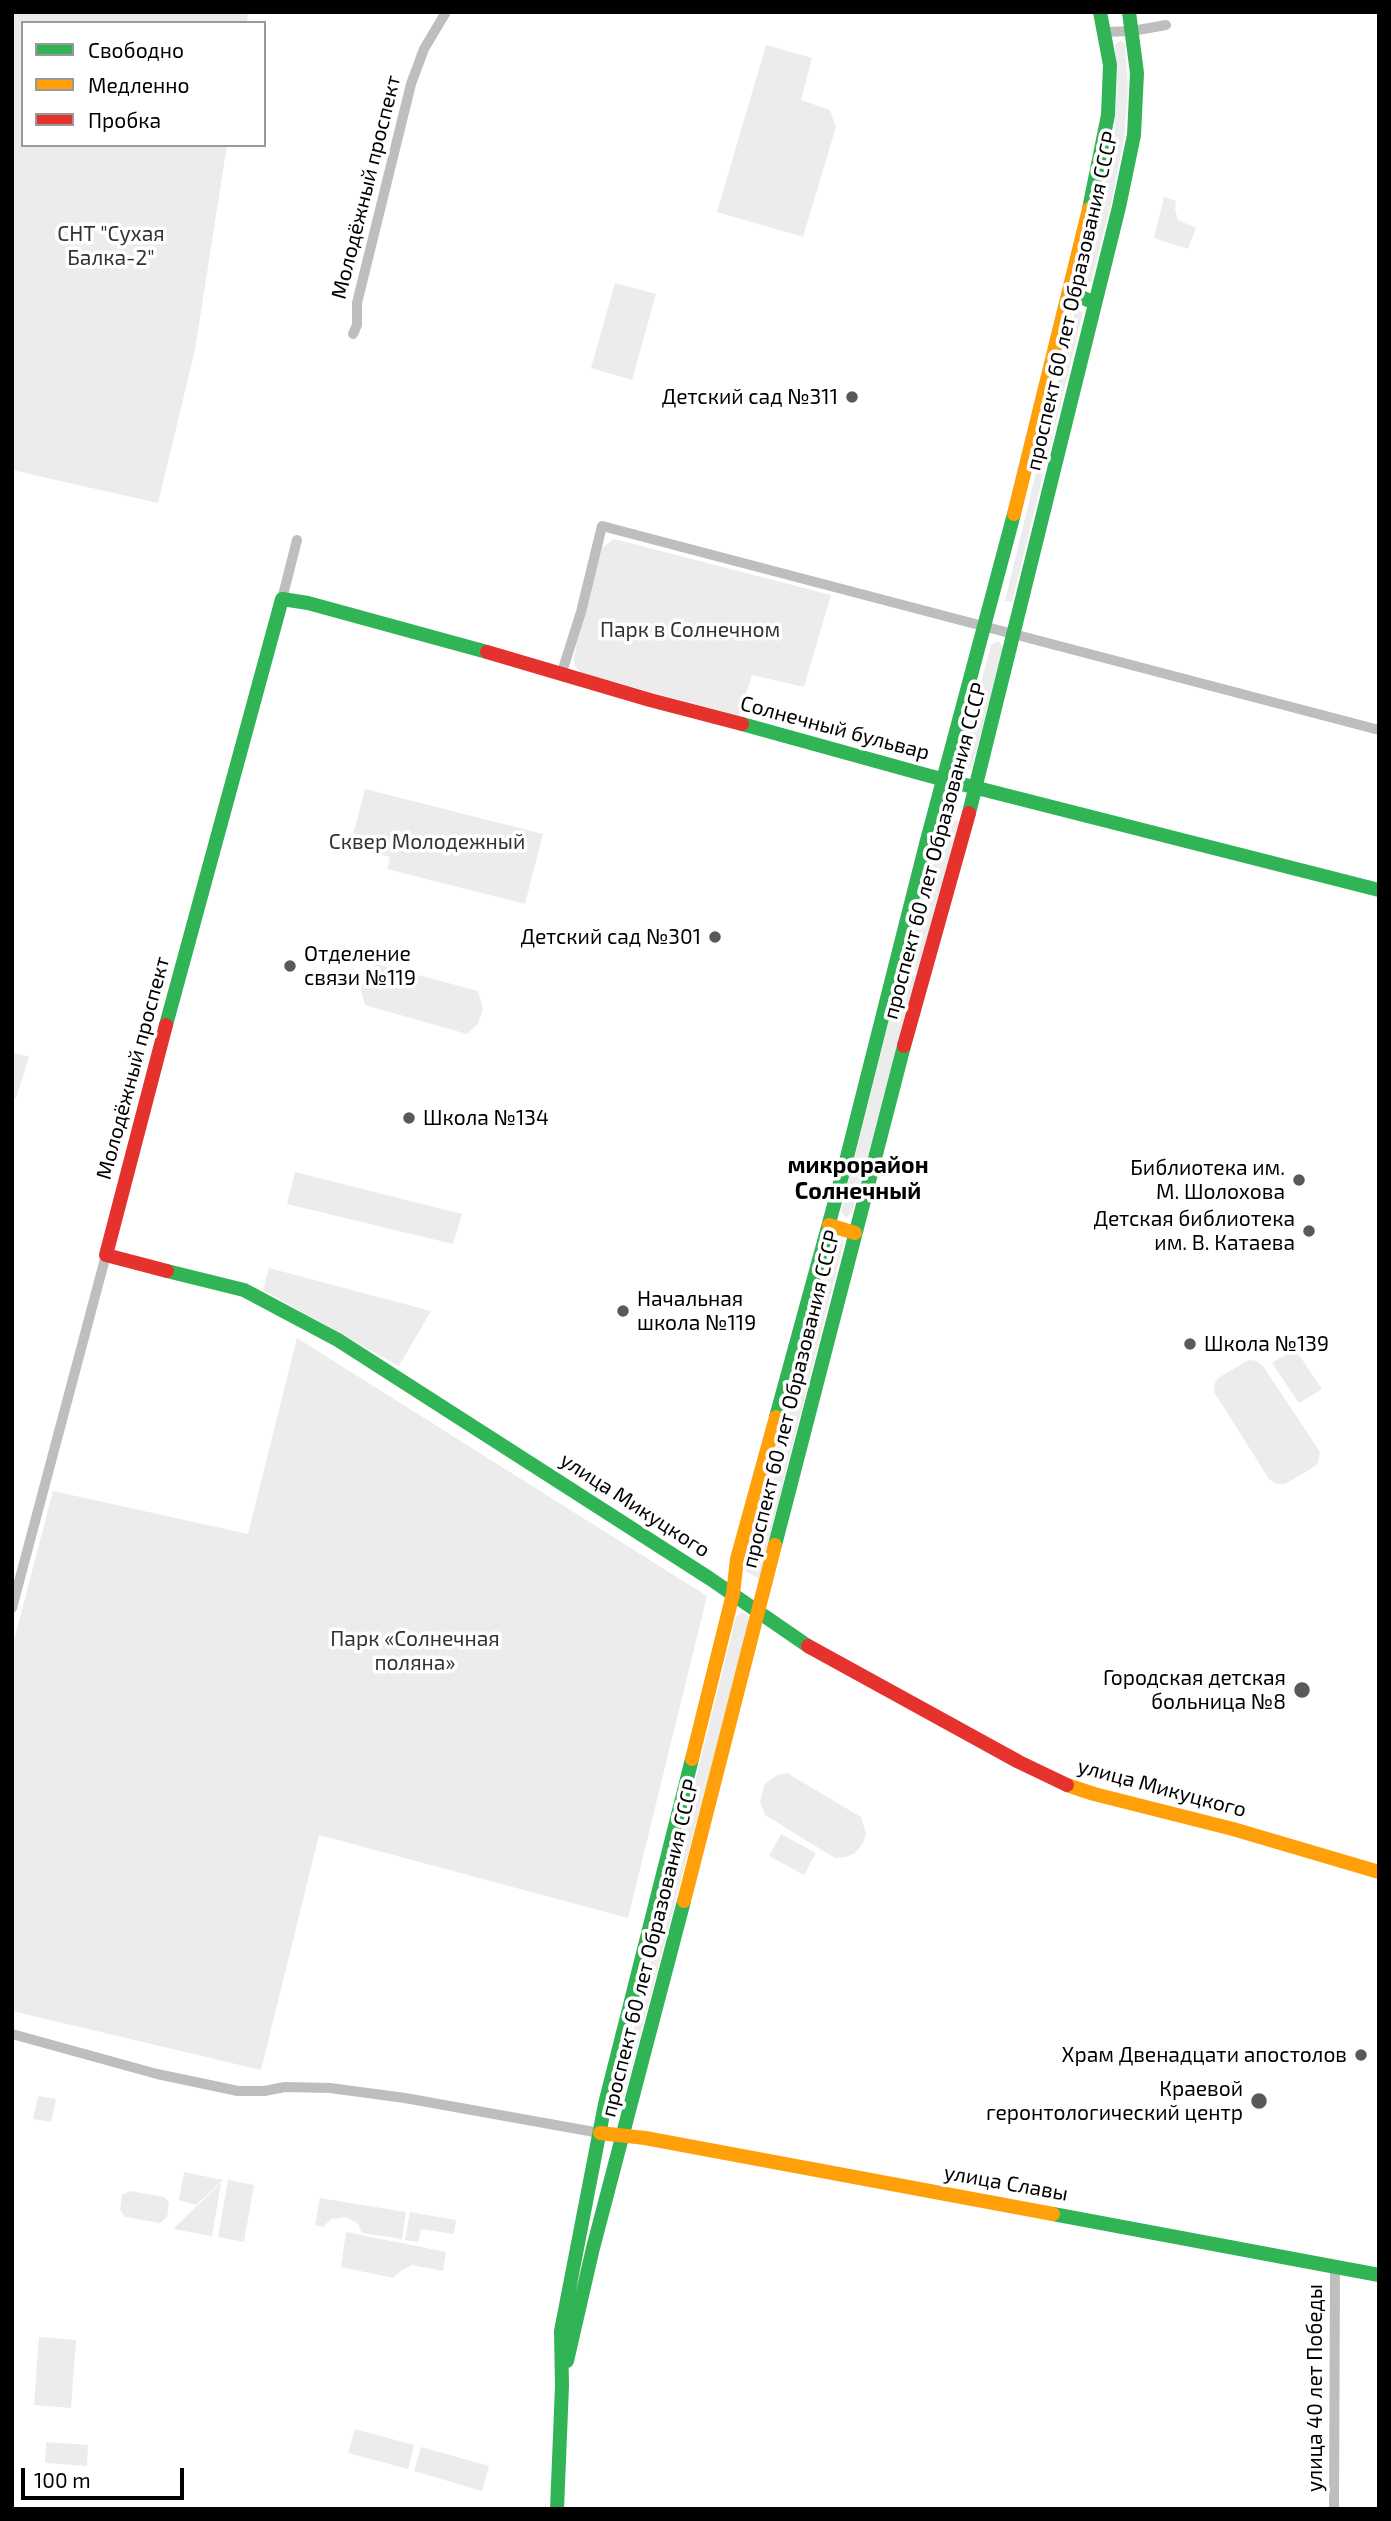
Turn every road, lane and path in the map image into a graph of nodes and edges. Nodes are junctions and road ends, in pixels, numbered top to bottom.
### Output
1 (446, 12) edge
2 (1100, 12) edge
3 (1129, 12) edge
4 (1166, 24) dead end
5 (1132, 31) junction
6 (1105, 32) junction
7 (1069, 292) junction
8 (1095, 303) junction
9 (354, 334) dead end
10 (297, 540) dead end
11 (282, 599) junction
12 (985, 627) junction
13 (1014, 634) junction
14 (562, 672) junction
15 (1379, 730) edge
16 (944, 779) junction
17 (976, 788) junction
18 (1379, 890) edge
19 (829, 1225) junction
20 (855, 1233) junction
21 (106, 1255) junction
22 (733, 1594) junction
23 (12, 1608) edge
24 (758, 1611) junction
25 (1379, 1872) edge
26 (12, 2034) edge
27 (600, 2133) junction
28 (624, 2135) junction
29 (1335, 2266) junction
30 (1379, 2274) edge
31 (562, 2386) junction
32 (557, 2509) edge
33 (1335, 2509) edge

1 - 9 street, Молодёжный проспект
2 - 6 main road, проспект 60 лет Образования СССР
3 - 5 main road, проспект 60 лет Образования СССР
4 - 5 street
5 - 6 street
5 - 8 main road, проспект 60 лет Образования СССР
6 - 7 main road, проспект 60 лет Образования СССР
7 - 8 main road
7 - 12 main road, проспект 60 лет Образования СССР
8 - 13 main road, проспект 60 лет Образования СССР
10 - 11 street, Молодёжный проспект
11 - 14 main road, Солнечный бульвар
11 - 21 main road, Молодёжный проспект
12 - 13 street
12 - 14 street
12 - 16 main road, проспект 60 лет Образования СССР
13 - 15 street
13 - 17 main road, проспект 60 лет Образования СССР
14 - 16 main road, Солнечный бульвар
16 - 17 main road, Солнечный бульвар
16 - 19 main road, проспект 60 лет Образования СССР
17 - 18 main road, Солнечный бульвар
17 - 20 main road, проспект 60 лет Образования СССР
19 - 20 main road
19 - 22 main road, проспект 60 лет Образования СССР
20 - 24 main road, проспект 60 лет Образования СССР
21 - 22 main road, улица Микуцкого
21 - 23 street, Молодёжный проспект
22 - 24 main road, улица Микуцкого
22 - 27 main road, проспект 60 лет Образования СССР
24 - 25 main road, улица Микуцкого
24 - 28 main road, проспект 60 лет Образования СССР
26 - 27 street
27 - 28 main road, улица Славы
27 - 31 main road, проспект 60 лет Образования СССР
28 - 29 main road, улица Славы
28 - 31 main road, проспект 60 лет Образования СССР
29 - 30 main road, улица Славы
29 - 33 street, улица 40 лет Победы
31 - 32 main road, проспект 60 лет Образования СССР

